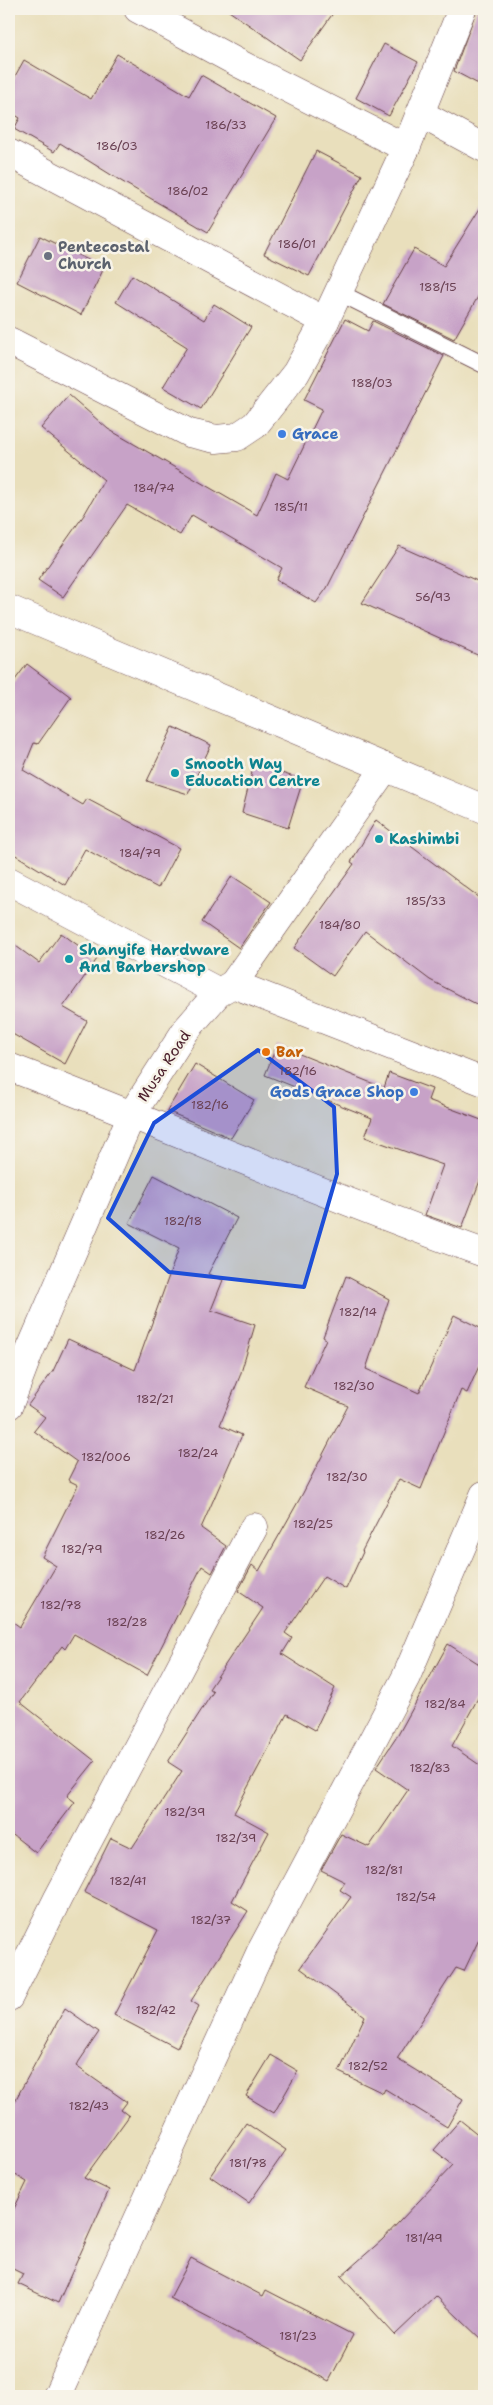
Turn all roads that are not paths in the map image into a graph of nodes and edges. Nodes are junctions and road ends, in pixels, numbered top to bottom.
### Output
1 (138, 9) edge
2 (462, 9) edge
3 (421, 114) junction
4 (406, 148) junction
5 (484, 148) edge
6 (9, 153) edge
7 (338, 292) junction
8 (325, 321) junction
9 (9, 342) edge
10 (484, 365) edge
11 (9, 609) edge
12 (386, 767) junction
13 (484, 809) edge
14 (9, 881) edge
15 (226, 988) junction
16 (9, 1067) edge
17 (484, 1082) edge
18 (132, 1114) junction
19 (484, 1253) edge
20 (18, 1351) edge
21 (9, 1405) edge
22 (484, 1495) edge
23 (254, 1527) dead end
24 (9, 1997) edge
25 (57, 2396) edge

1 - 4 street
2 - 3 street
3 - 4 street
3 - 5 street
4 - 7 street
6 - 8 street
7 - 8 street
7 - 10 lane
8 - 9 street
11 - 12 street
12 - 13 street
12 - 15 street, Musa Road
14 - 15 street
15 - 17 street
15 - 18 street, Musa Road
16 - 18 street
18 - 19 street
18 - 20 street, Musa Road
20 - 21 street, Musa Road
22 - 25 street
23 - 24 street

